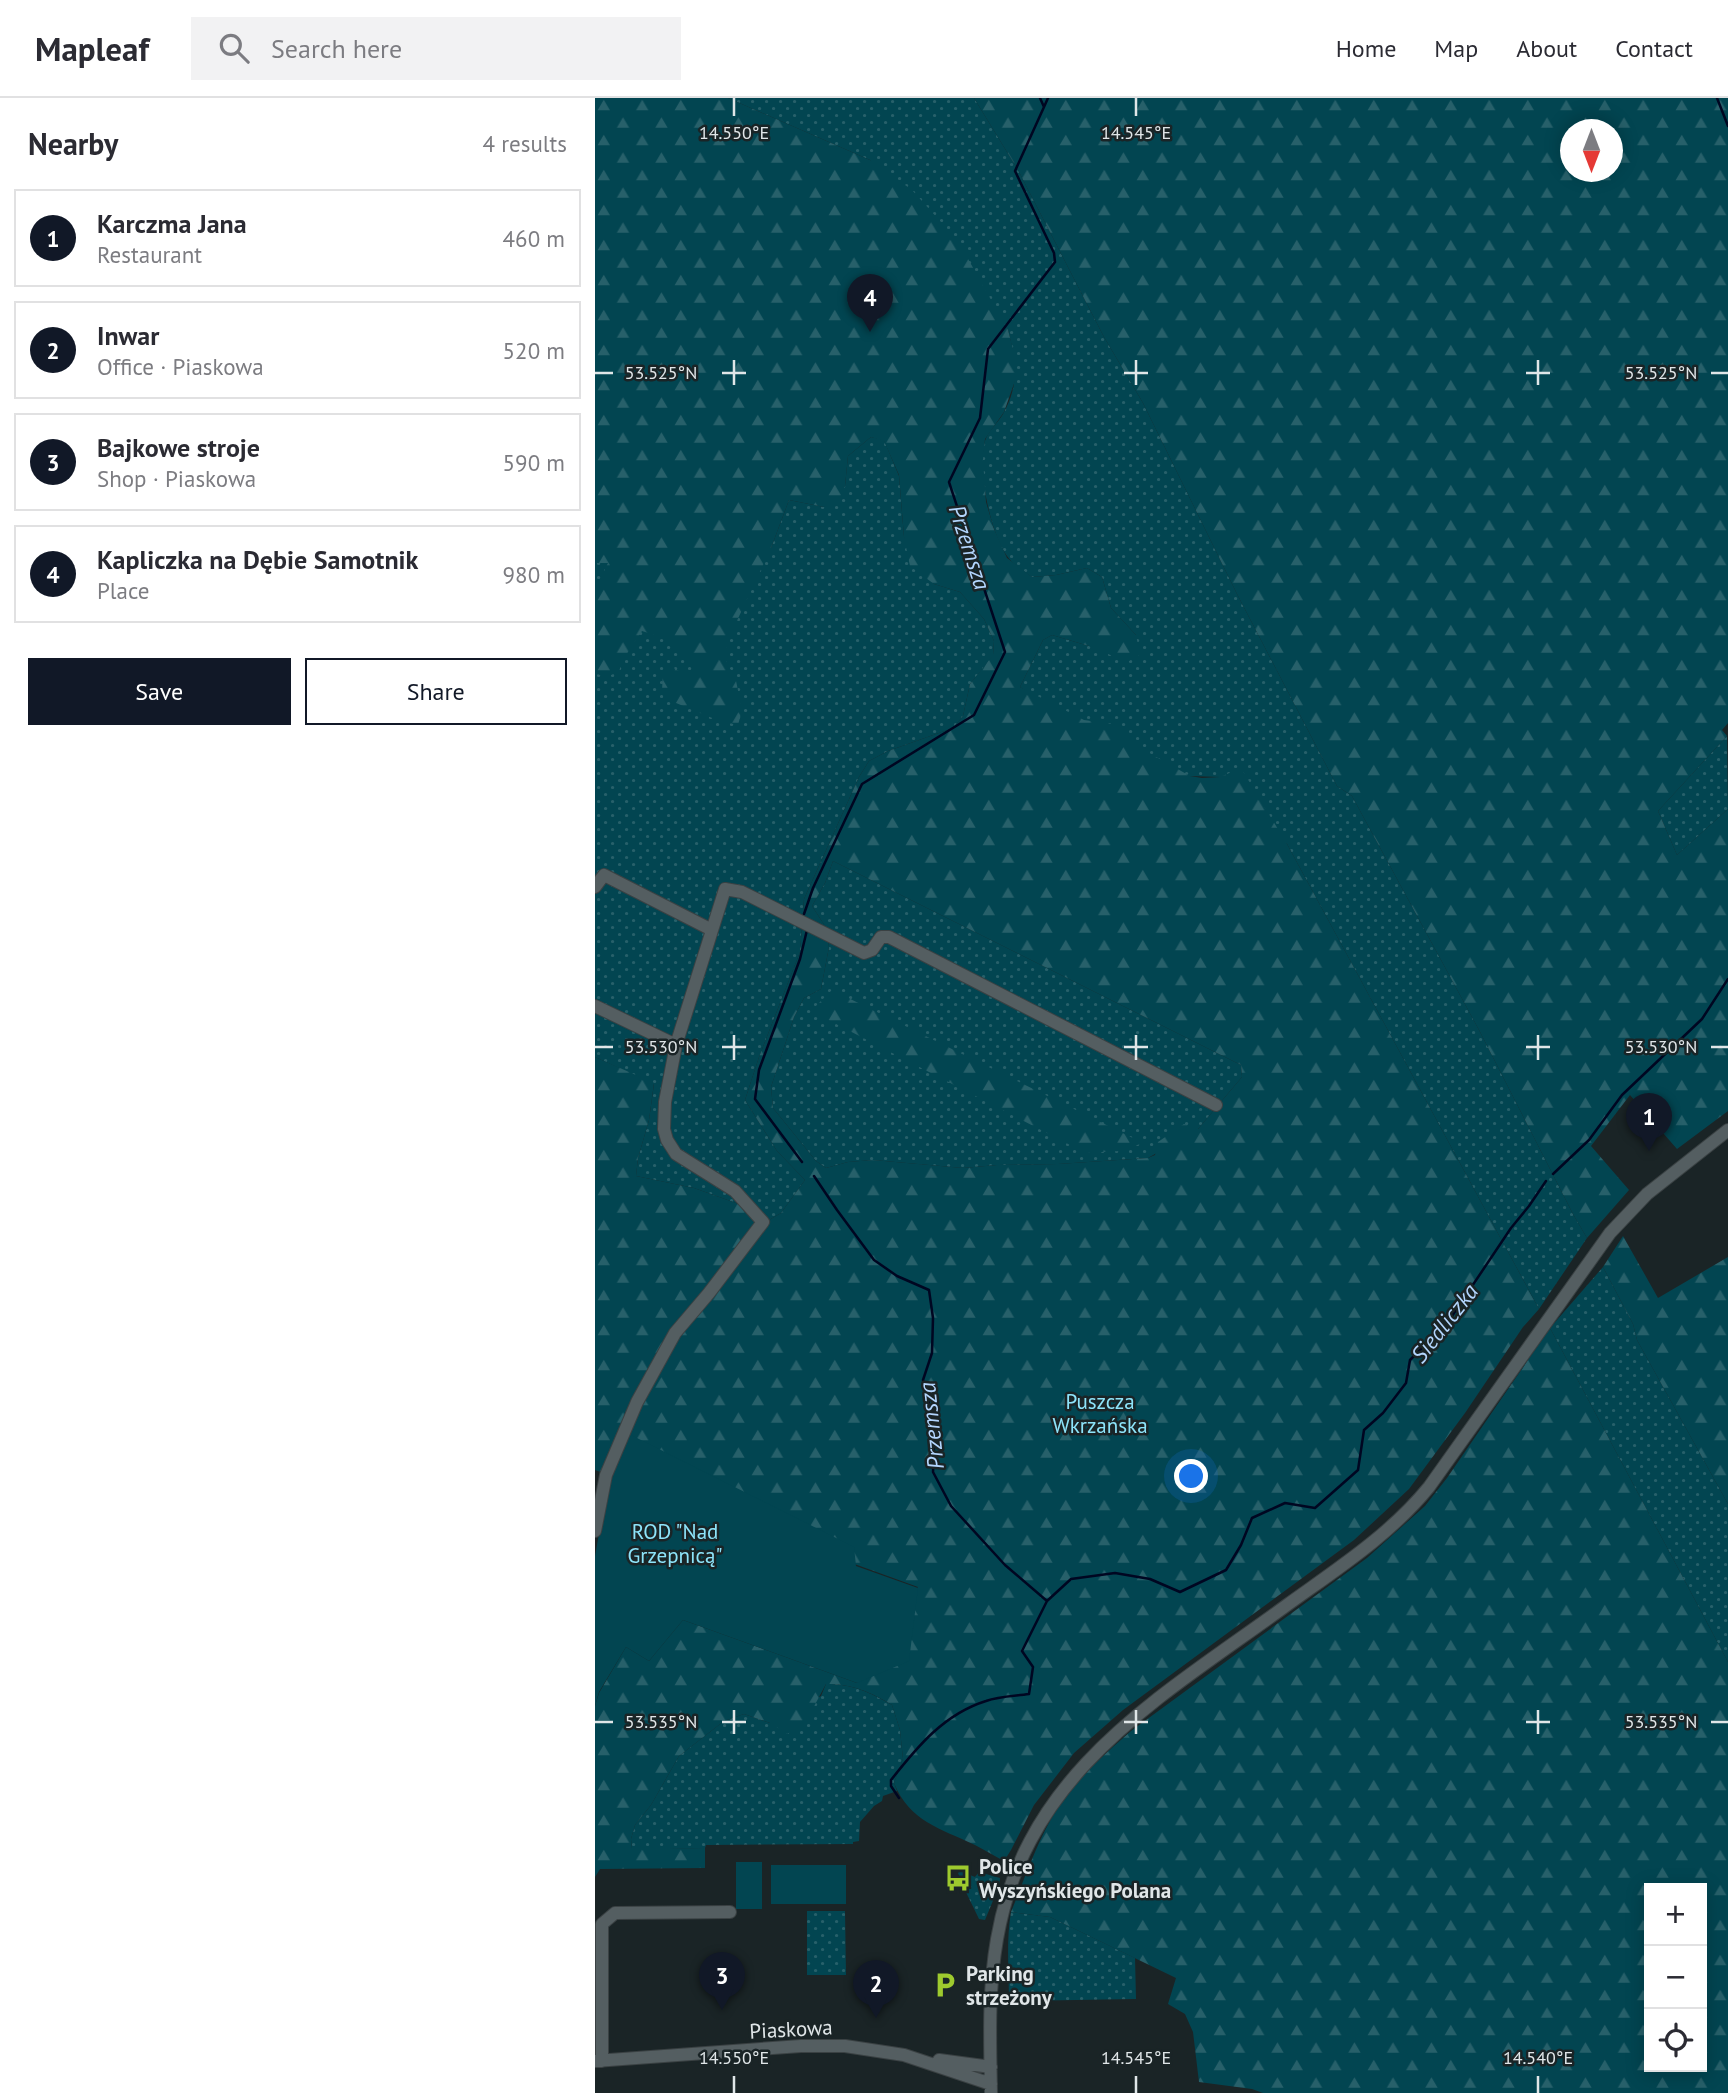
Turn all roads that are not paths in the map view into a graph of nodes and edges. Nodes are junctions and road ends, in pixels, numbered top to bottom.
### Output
1 (595, 887) edge
2 (712, 930) junction
3 (595, 1006) edge
4 (676, 1045) junction
5 (1216, 1104) dead end
6 (1728, 1130) edge
7 (595, 1531) edge
8 (730, 1912) dead end
9 (904, 2055) junction
10 (598, 2061) edge
11 (991, 2067) junction
12 (991, 2088) edge

1 - 2 street
2 - 4 street
2 - 5 street
3 - 4 street
4 - 7 street
6 - 11 street
8 - 10 street
9 - 10 street, Piaskowa
9 - 11 street, Piaskowa
9 - 12 street, Piaskowa
11 - 12 street

